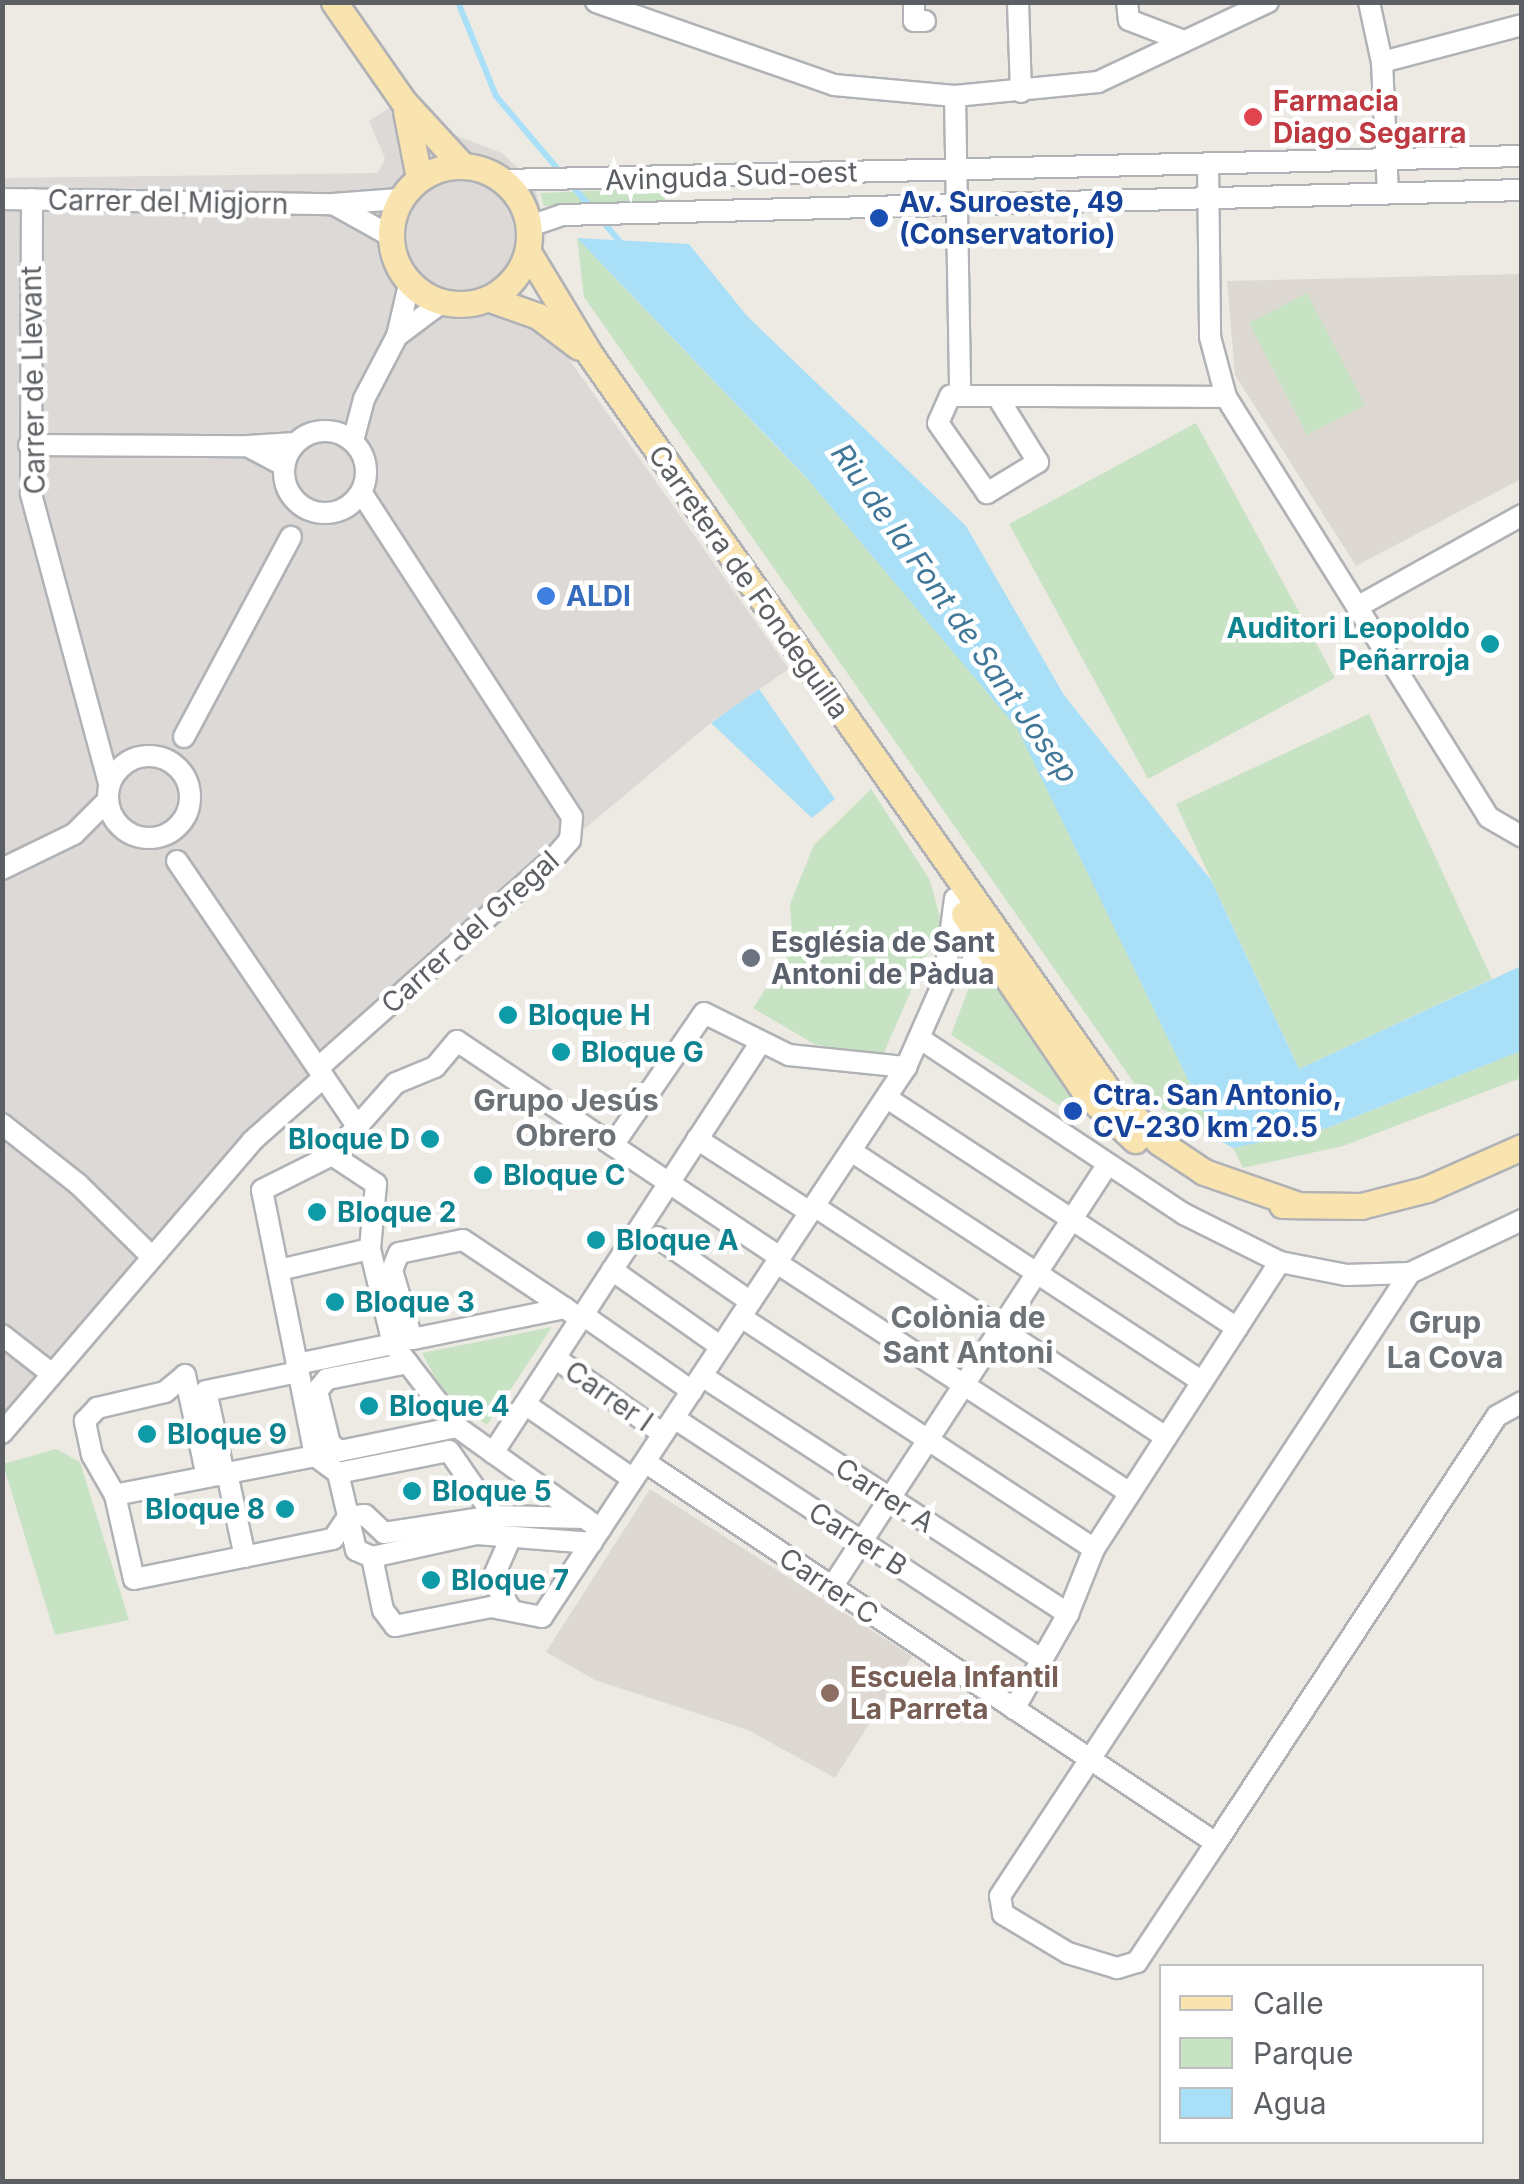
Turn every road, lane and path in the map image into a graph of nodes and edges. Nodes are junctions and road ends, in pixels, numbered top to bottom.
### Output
1 (334, 2) edge
2 (596, 2) edge
3 (1018, 2) edge
4 (1127, 2) edge
5 (1268, 2) edge
6 (1369, 2) edge
7 (1522, 25) edge
8 (1184, 41) junction
9 (1382, 62) junction
10 (1021, 92) junction
11 (954, 96) junction
12 (403, 102) junction
13 (1522, 156) edge
14 (1386, 159) junction
15 (1208, 164) junction
16 (462, 165) junction
17 (959, 170) junction
18 (419, 178) junction
19 (517, 181) junction
20 (1522, 190) edge
21 (1388, 193) junction
22 (1208, 198) junction
23 (2, 199) edge
24 (32, 199) junction
25 (399, 199) junction
26 (333, 204) junction
27 (960, 204) junction
28 (530, 226) junction
29 (389, 235) junction
30 (528, 252) junction
31 (409, 284) junction
32 (490, 299) junction
33 (442, 303) junction
34 (397, 336) junction
35 (592, 356) junction
36 (960, 396) junction
37 (997, 396) junction
38 (1226, 396) junction
39 (364, 398) junction
40 (331, 431) junction
41 (352, 441) junction
42 (294, 443) junction
43 (29, 444) junction
44 (248, 446) junction
45 (283, 465) junction
46 (355, 500) junction
47 (294, 501) junction
48 (320, 513) junction
49 (1522, 516) edge
50 (291, 537) junction
51 (1357, 606) junction
52 (94, 734) junction
53 (184, 737) junction
54 (162, 757) junction
55 (124, 763) junction
56 (183, 773) junction
57 (108, 792) junction
58 (906, 809) junction
59 (118, 825) junction
60 (177, 828) junction
61 (74, 834) junction
62 (1522, 837) edge
63 (150, 838) junction
64 (178, 862) junction
65 (2, 869) edge
66 (955, 899) junction
67 (983, 917) junction
68 (982, 960) junction
69 (945, 972) junction
70 (1058, 1022) junction
71 (919, 1038) junction
72 (760, 1043) junction
73 (906, 1067) junction
74 (321, 1072) junction
75 (886, 1098) junction
76 (2, 1124) edge
77 (356, 1124) junction
78 (697, 1139) junction
79 (613, 1145) junction
80 (1522, 1147) edge
81 (850, 1152) junction
82 (332, 1155) junction
83 (1108, 1164) junction
84 (669, 1183) junction
85 (1299, 1205) junction
86 (812, 1209) junction
87 (1072, 1219) junction
88 (1522, 1220) edge
89 (657, 1236) dead end
90 (370, 1248) junction
91 (149, 1254) junction
92 (778, 1260) junction
93 (1280, 1262) junction
94 (279, 1270) junction
95 (612, 1270) junction
96 (1410, 1273) junction
97 (1036, 1274) junction
98 (746, 1309) junction
99 (576, 1314) junction
100 (1000, 1328) junction
101 (1238, 1328) junction
102 (2, 1335) edge
103 (392, 1344) junction
104 (721, 1346) junction
105 (554, 1358) junction
106 (408, 1363) junction
107 (298, 1368) junction
108 (52, 1374) junction
109 (1202, 1382) junction
110 (697, 1384) junction
111 (964, 1385) junction
112 (1522, 1402) edge
113 (525, 1404) junction
114 (668, 1426) junction
115 (457, 1427) junction
116 (2, 1433) edge
117 (1166, 1437) junction
118 (928, 1440) junction
119 (493, 1453) junction
120 (315, 1456) junction
121 (639, 1471) junction
122 (338, 1473) junction
123 (220, 1475) junction
124 (1130, 1493) junction
125 (115, 1495) junction
126 (890, 1498) junction
127 (494, 1516) junction
128 (348, 1517) junction
129 (592, 1530) junction
130 (510, 1536) junction
131 (862, 1542) junction
132 (1094, 1549) junction
133 (245, 1557) junction
134 (372, 1557) junction
135 (832, 1587) junction
136 (512, 1611) junction
137 (1068, 1614) junction
138 (1042, 1660) junction
139 (1014, 1709) junction
140 (1090, 1759) junction
141 (1216, 1843) junction

1 - 12 main road
2 - 11 street
3 - 10 street
4 - 8 street
5 - 8 street
6 - 9 street
7 - 9 street
8 - 10 street
9 - 14 street
10 - 11 street
11 - 17 street
12 - 16 main road
12 - 18 main road
13 - 14 street, Avinguda Sud-oest
14 - 15 street, Avinguda Sud-oest
14 - 21 street
15 - 17 street, Avinguda Sud-oest
15 - 22 street
16 - 18 main road
16 - 19 main road
17 - 19 street, Avinguda Sud-oest
17 - 27 street
18 - 25 main road
19 - 28 main road
20 - 21 street, Avinguda Sud-oest
21 - 22 street, Avinguda Sud-oest
22 - 27 street, Avinguda Sud-oest
22 - 38 street
23 - 24 street, Carrer del Migjorn
24 - 26 street, Carrer del Migjorn
24 - 43 street, Carrer de Llevant
25 - 26 street, Carrer del Migjorn
25 - 29 main road
26 - 29 street, Carrer del Migjorn
27 - 28 street, Avinguda Sud-oest
27 - 36 street
28 - 30 main road
29 - 31 main road
30 - 32 main road
30 - 35 main road, Carretera de Fondeguilla
31 - 33 main road
31 - 34 street
32 - 33 main road
32 - 35 main road, Carretera de Fondeguilla
33 - 34 street
34 - 39 street
35 - 58 main road, Carretera de Fondeguilla
36 - 37 street
36 - 37 street
37 - 38 street
38 - 51 street
39 - 40 street
39 - 41 street
40 - 41 street
40 - 42 street
41 - 46 street
42 - 44 street
42 - 45 street
43 - 44 street
43 - 52 street, Carrer de Llevant
44 - 45 street
45 - 47 street
46 - 48 street
46 - 74 street, Carrer del Gregal
47 - 48 street
47 - 50 street
48 - 50 street
49 - 51 street
50 - 53 street
51 - 62 street
52 - 55 street
52 - 57 street, Carrer de Llevant
53 - 54 street
53 - 56 street
54 - 55 street
54 - 56 street
55 - 57 street
56 - 60 street
57 - 59 street
57 - 61 street
58 - 66 main road, Carretera de Fondeguilla
58 - 67 main road, Carretera de Fondeguilla
59 - 61 street
59 - 63 street
60 - 63 street
60 - 64 street
61 - 65 street
63 - 64 street
64 - 74 street
66 - 68 main road, Carretera de Fondeguilla
66 - 69 street
67 - 68 street
67 - 70 main road, Carretera de Fondeguilla
68 - 69 street
68 - 70 street
68 - 85 main road, Carretera de Fondeguilla
69 - 71 street
70 - 85 main road, Carretera de Fondeguilla
71 - 73 street
71 - 83 street
72 - 73 street
72 - 78 street
72 - 79 street
73 - 75 street
74 - 77 street
74 - 91 street, Carrer del Gregal
75 - 81 street
75 - 87 street
76 - 91 street
77 - 79 street
77 - 82 street
78 - 84 street
78 - 86 street
79 - 84 street
80 - 85 main road, Carretera de Fondeguilla
81 - 86 street
81 - 97 street
82 - 90 street
82 - 94 street
83 - 87 street
83 - 93 street
84 - 92 street
84 - 95 street
86 - 92 street
86 - 100 street
87 - 97 street
87 - 101 street
88 - 96 street
89 - 98 street
90 - 94 street
90 - 103 street
91 - 108 street, Carrer del Gregal
92 - 98 street
92 - 111 street
93 - 96 street
93 - 101 street
94 - 107 street
95 - 99 street
95 - 104 street
96 - 140 street
97 - 100 street
97 - 109 street
98 - 104 street
98 - 118 street
99 - 99 street, Carrer A
99 - 105 street
99 - 110 street, Carrer A
100 - 111 street
100 - 117 street
101 - 109 street
102 - 108 street
103 - 106 street
103 - 107 street
104 - 110 street
105 - 113 street
105 - 114 street, Carrer I
106 - 115 street
106 - 115 street
107 - 120 street
107 - 123 street
108 - 116 street, Carrer del Gregal
109 - 117 street
110 - 114 street
110 - 126 street, Carrer A
111 - 118 street
111 - 124 street
112 - 141 street
113 - 119 street
113 - 121 street, Carrer C
114 - 121 street
114 - 131 street, Carrer B
115 - 119 street
117 - 124 street
118 - 126 street
118 - 132 street
119 - 129 street
120 - 122 street
120 - 123 street
121 - 129 street
121 - 135 street, Carrer C
122 - 127 street
122 - 128 street
123 - 125 street
123 - 125 street
123 - 133 street
124 - 132 street
125 - 133 street
126 - 131 street
126 - 137 street, Carrer A
127 - 128 street
127 - 129 street
128 - 133 street
128 - 134 street
129 - 130 street
129 - 136 street
130 - 134 street
130 - 136 street
131 - 135 street
131 - 138 street, Carrer B
132 - 137 street
134 - 136 street
135 - 139 street, Carrer C
137 - 138 street
138 - 139 street
139 - 140 street, Carrer C
140 - 141 street, Carrer C
140 - 141 street

